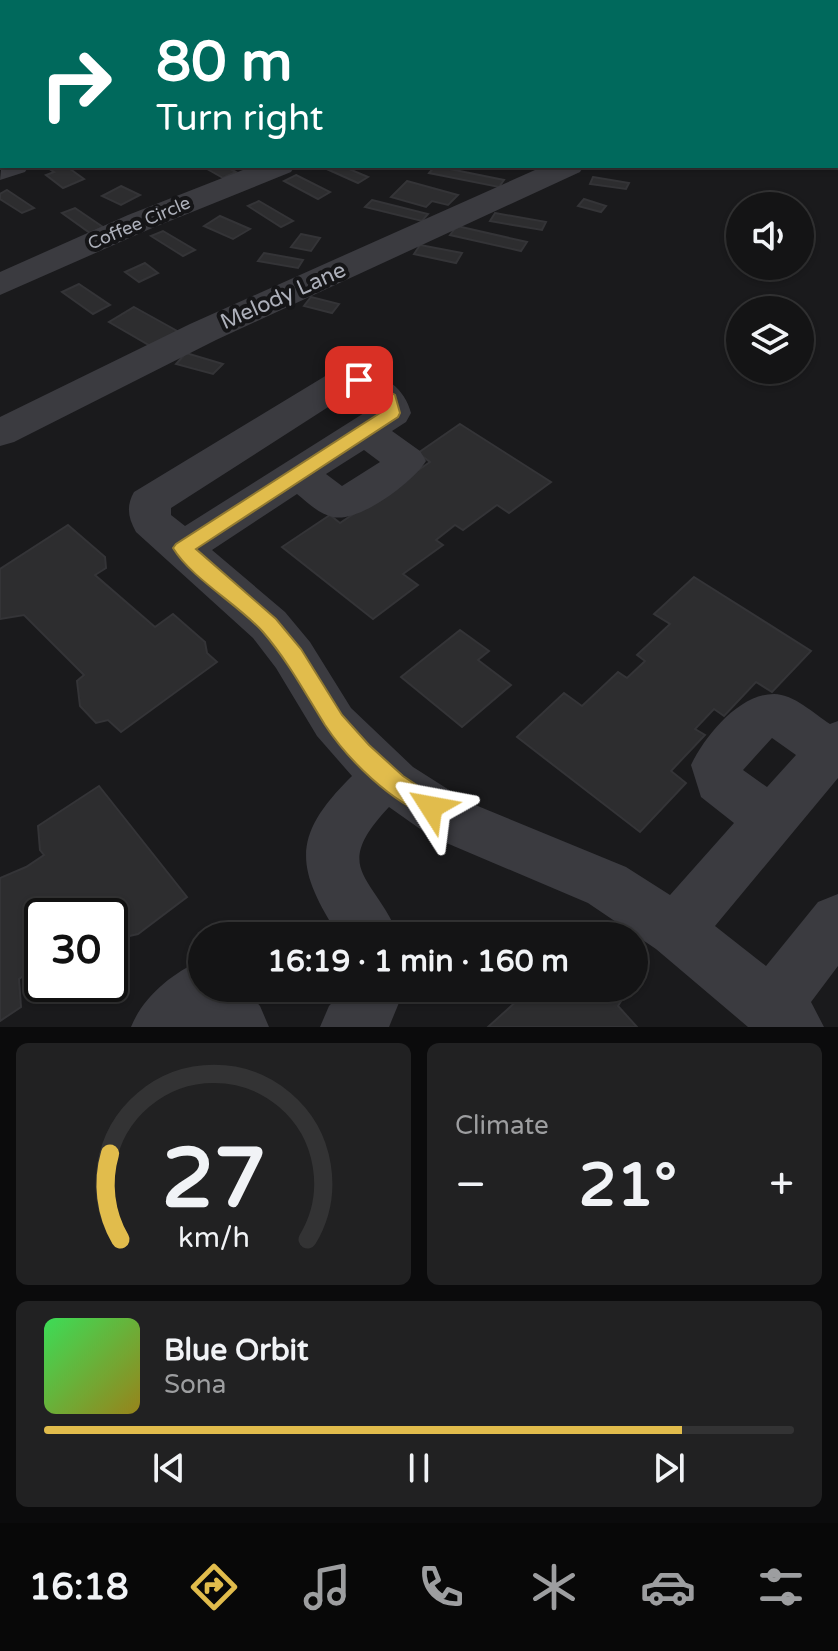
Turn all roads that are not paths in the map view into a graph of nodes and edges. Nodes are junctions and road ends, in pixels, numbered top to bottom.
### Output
1 (275, 168) edge
2 (565, 168) edge
3 (0, 285) edge
4 (0, 433) edge
5 (183, 548) junction
6 (834, 746) edge
7 (387, 775) junction
8 (770, 820) junction
9 (838, 921) edge
10 (362, 922) edge
11 (676, 930) junction
12 (370, 1002) edge
13 (782, 1017) edge
14 (161, 1027) edge
15 (239, 1027) edge
16 (350, 1027) edge

1 - 3 street, Coffee Circle
2 - 4 street, Melody Lane
5 - 5 street
5 - 7 street
6 - 8 street
6 - 8 street
7 - 10 street
7 - 11 street
8 - 11 street
9 - 13 street
11 - 13 street
12 - 16 street
14 - 15 street

